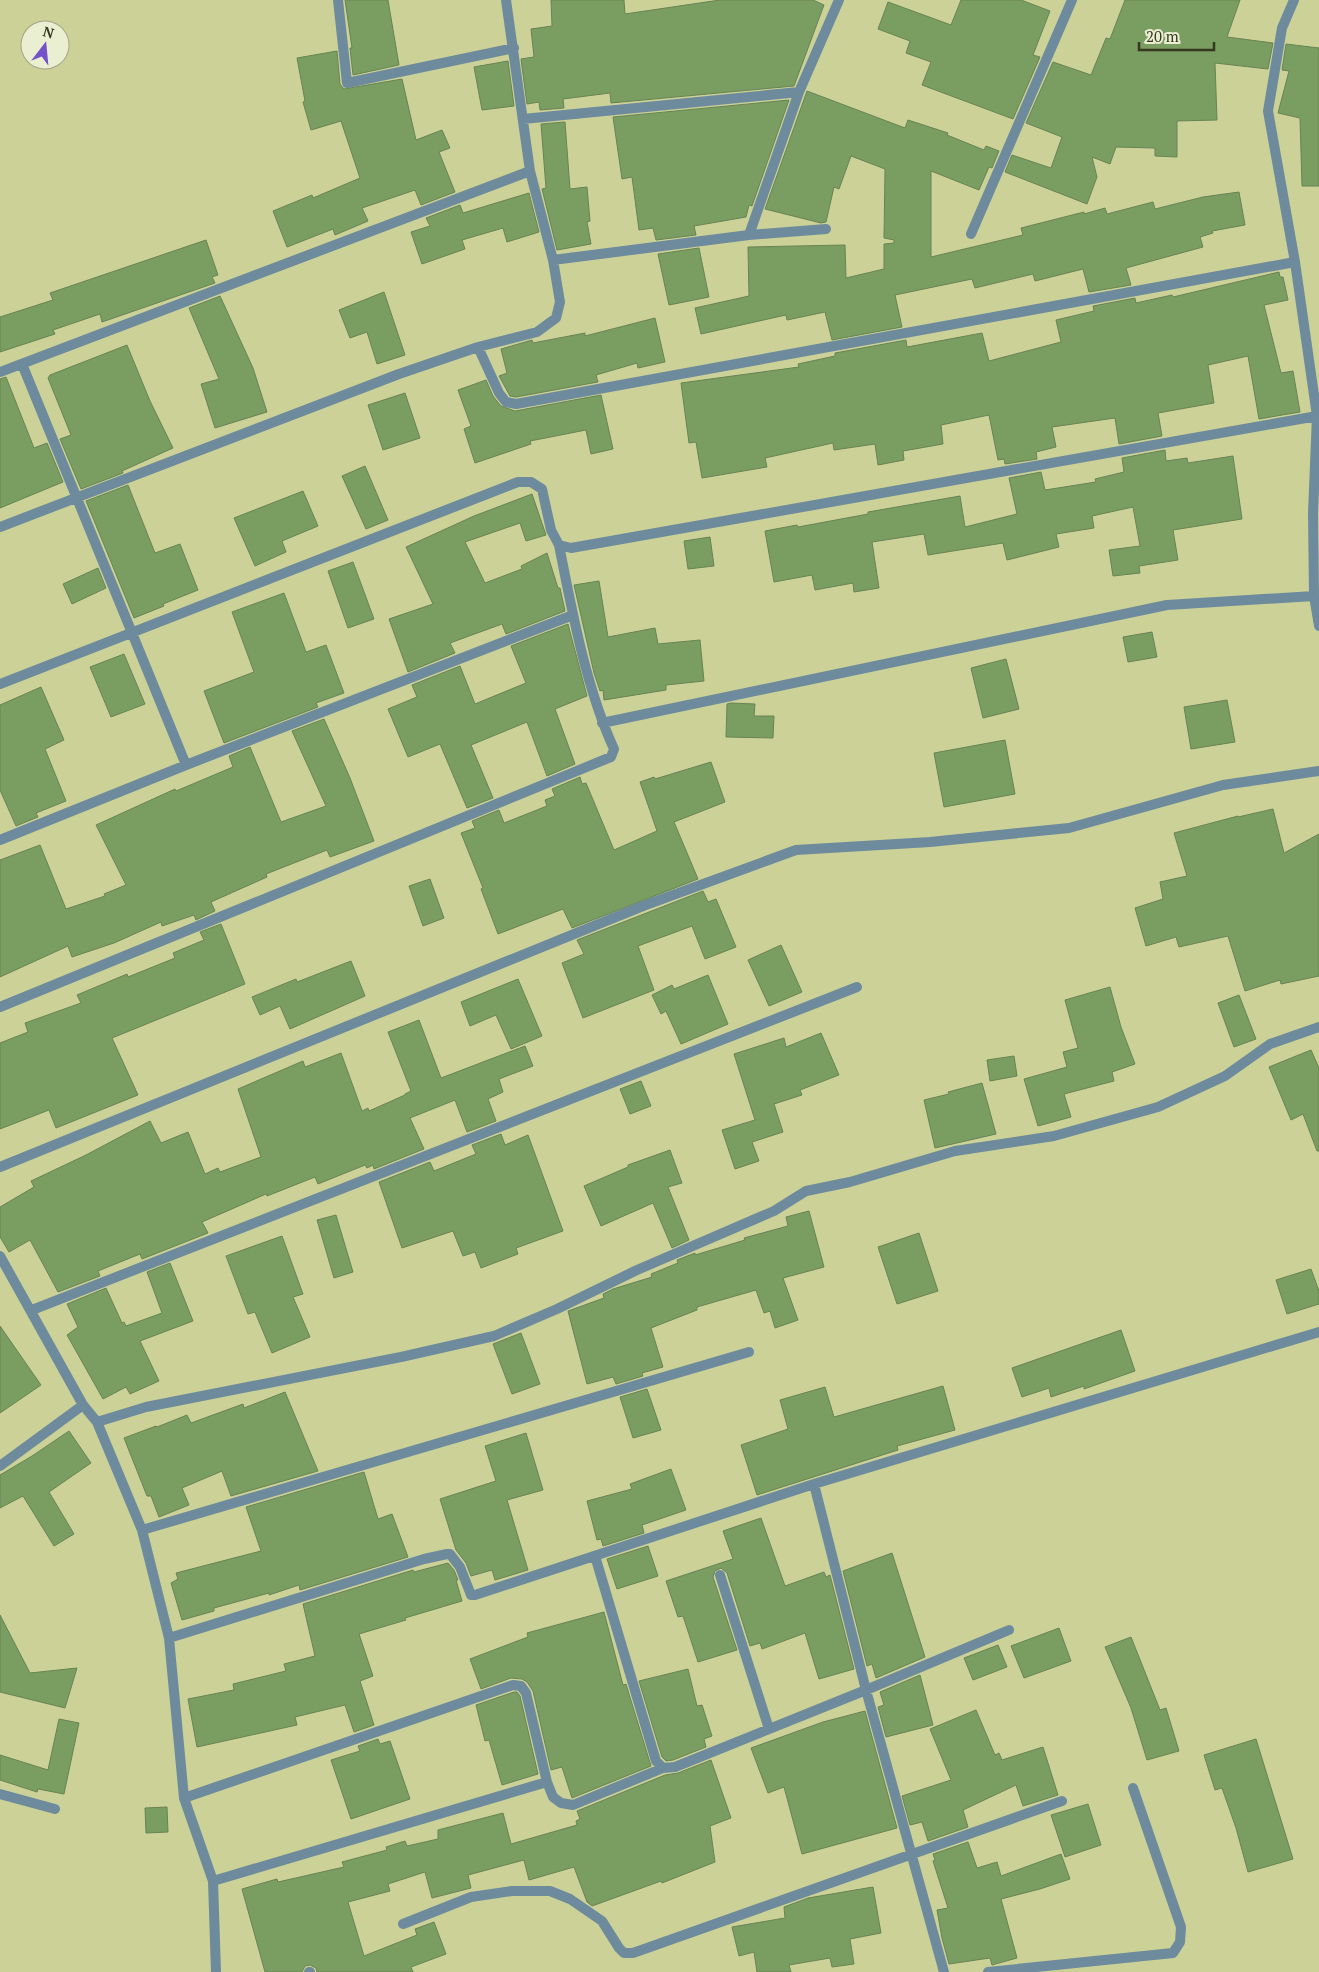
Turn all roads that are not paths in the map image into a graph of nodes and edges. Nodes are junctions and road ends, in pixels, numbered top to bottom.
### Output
1 (338, 0) edge
2 (506, 0) edge
3 (839, 0) edge
4 (1072, 0) edge
5 (1294, 0) edge
6 (514, 48) junction
7 (799, 92) junction
8 (524, 119) junction
9 (530, 170) junction
10 (826, 229) dead end
11 (971, 234) dead end
12 (749, 235) junction
13 (553, 260) junction
14 (1295, 262) junction
15 (478, 347) junction
16 (22, 364) junction
17 (0, 372) edge
18 (1317, 416) junction
19 (77, 498) junction
20 (1316, 513) edge
21 (0, 527) edge
22 (559, 545) junction
23 (1314, 596) junction
24 (573, 614) junction
25 (1319, 626) edge
26 (132, 632) junction
27 (0, 684) edge
28 (602, 722) junction
29 (186, 765) junction
30 (1319, 771) edge
31 (0, 840) edge
32 (857, 987) dead end
33 (0, 1006) edge
34 (1319, 1027) edge
35 (0, 1167) edge
36 (0, 1256) edge
37 (32, 1310) junction
38 (1319, 1332) edge
39 (749, 1352) dead end
40 (83, 1406) junction
41 (97, 1422) junction
42 (0, 1466) edge
43 (814, 1484) junction
44 (142, 1530) junction
45 (595, 1556) junction
46 (720, 1575) dead end
47 (1008, 1630) dead end
48 (169, 1638) junction
49 (866, 1690) junction
50 (769, 1729) junction
51 (663, 1768) junction
52 (548, 1782) junction
53 (1133, 1788) dead end
54 (0, 1794) edge
55 (184, 1798) junction
56 (1062, 1801) dead end
57 (55, 1809) dead end
58 (913, 1854) junction
59 (213, 1881) junction
60 (403, 1924) dead end
61 (216, 1972) edge
62 (944, 1972) edge
63 (988, 1972) edge

1 - 6 street
2 - 6 street
3 - 7 street
4 - 11 street
5 - 14 street
6 - 8 street
7 - 8 street
7 - 12 street
8 - 9 street
9 - 13 street
9 - 16 street
10 - 12 street
12 - 13 street
13 - 15 street
14 - 15 street
14 - 18 street
15 - 19 street
16 - 17 street
16 - 19 street
18 - 20 street
18 - 22 street
19 - 21 street
19 - 26 street
20 - 23 street
22 - 24 street
22 - 26 street
23 - 25 street
23 - 28 street
24 - 28 street
24 - 29 street
26 - 27 street
26 - 29 street
28 - 33 street
29 - 31 street
30 - 35 street
32 - 37 street
34 - 41 street
36 - 37 street
37 - 40 street
38 - 43 street
39 - 44 street
40 - 41 street
40 - 42 street
41 - 44 street
43 - 45 street
43 - 49 street
44 - 48 street
45 - 48 street
45 - 51 street
46 - 50 street
47 - 49 street
48 - 55 street
49 - 50 street
49 - 58 street
50 - 51 street
51 - 52 street
52 - 55 street
52 - 59 street
53 - 63 street
54 - 57 street
55 - 59 street
56 - 58 street
58 - 60 street
58 - 62 street
59 - 61 street

